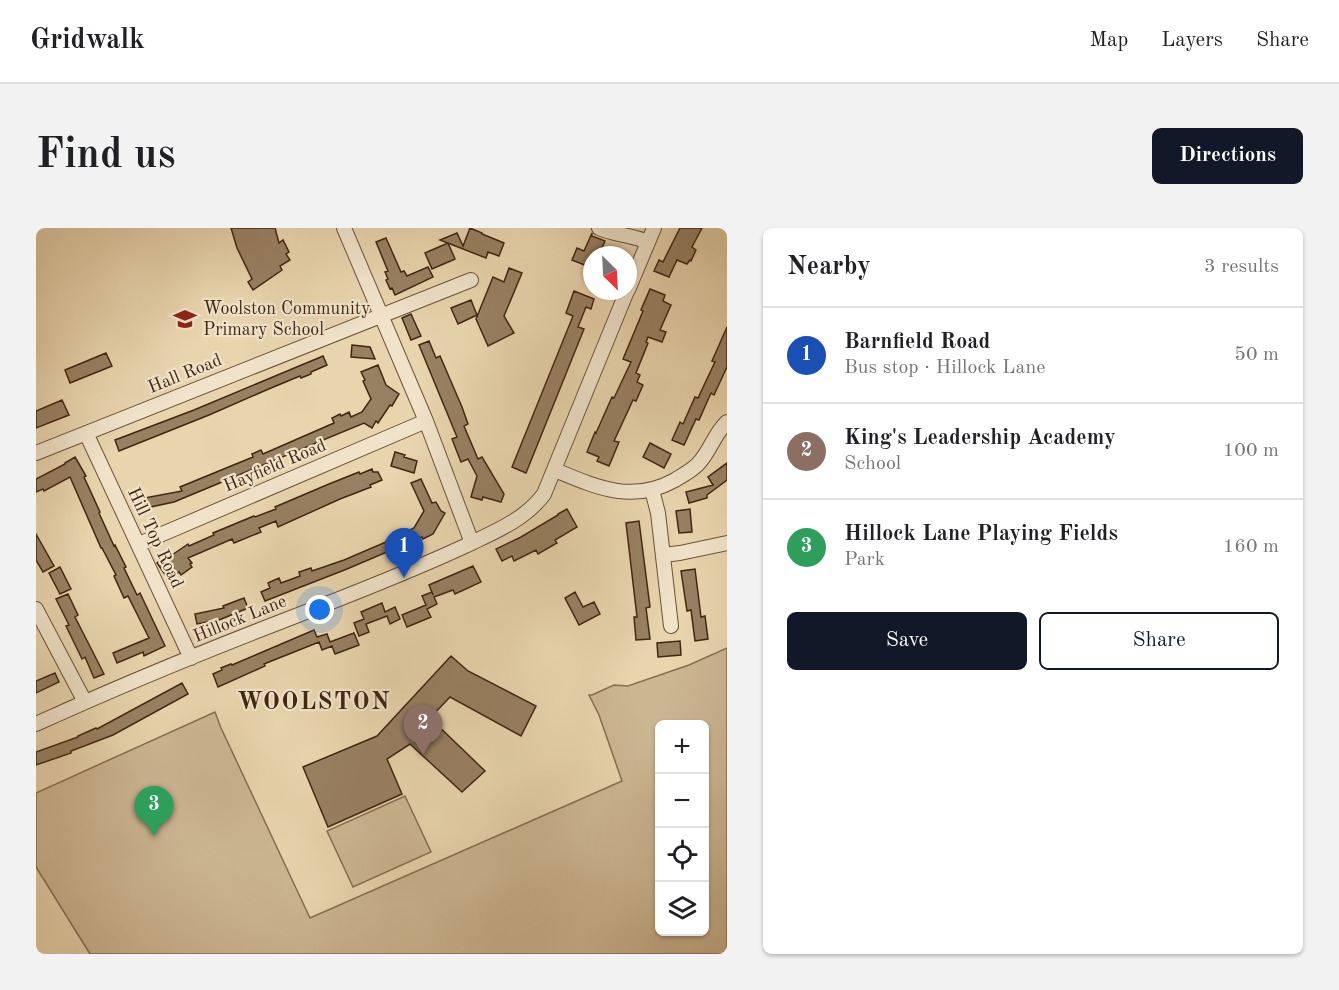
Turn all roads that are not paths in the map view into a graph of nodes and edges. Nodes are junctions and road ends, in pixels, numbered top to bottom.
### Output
1 (344, 228) edge
2 (599, 228) edge
3 (654, 228) edge
4 (648, 242) junction
5 (637, 268) edge
6 (471, 280) dead end
7 (624, 300) edge
8 (382, 315) junction
9 (426, 421) junction
10 (727, 422) edge
11 (86, 433) junction
12 (36, 453) edge
13 (555, 470) junction
14 (652, 490) junction
15 (472, 543) junction
16 (727, 543) edge
17 (139, 544) junction
18 (663, 555) junction
19 (36, 609) edge
20 (670, 626) dead end
21 (191, 658) junction
22 (85, 702) junction
23 (36, 724) edge

1 - 8 street
2 - 4 street
3 - 4 street, Hillock Lane
4 - 5 street, Hillock Lane
6 - 8 street, Hall Road
7 - 13 street, Hillock Lane
8 - 9 street
8 - 11 street, Hall Road
9 - 15 street
9 - 17 street, Hayfield Road
10 - 14 street
11 - 12 street, Hall Road
11 - 17 street, Hill Top Road
13 - 14 street
13 - 15 street, Hillock Lane
14 - 18 street
15 - 21 street, Hillock Lane
16 - 18 street
17 - 21 street, Hill Top Road
18 - 20 street
19 - 22 street
21 - 22 street, Hillock Lane
22 - 23 street, Hillock Lane

